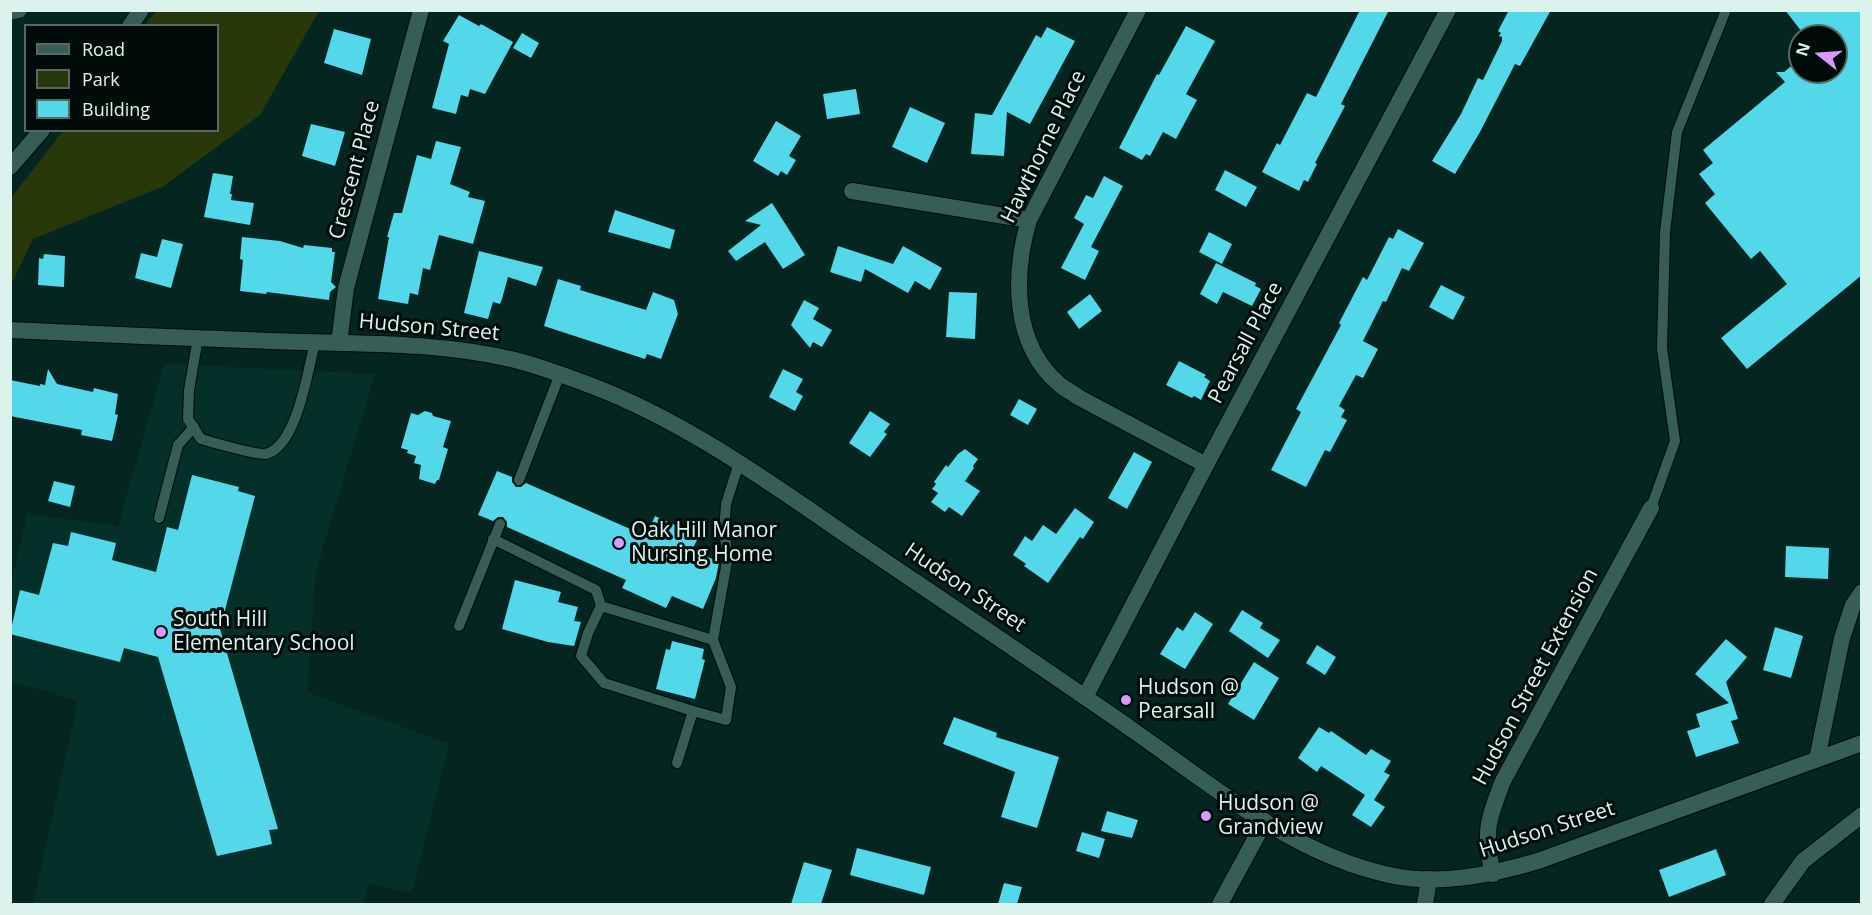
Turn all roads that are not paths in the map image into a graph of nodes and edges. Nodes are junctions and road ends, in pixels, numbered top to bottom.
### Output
1 (19, 10) edge
2 (141, 10) edge
3 (421, 10) edge
4 (1138, 10) edge
5 (1448, 10) edge
6 (1726, 10) edge
7 (10, 12) edge
8 (131, 24) edge
9 (40, 132) edge
10 (10, 167) edge
11 (852, 191) dead end
12 (1029, 220) junction
13 (10, 330) edge
14 (198, 338) junction
15 (315, 342) junction
16 (339, 343) junction
17 (560, 374) junction
18 (194, 428) junction
19 (739, 463) junction
20 (1206, 465) junction
21 (519, 480) dead end
22 (1651, 508) joint
23 (159, 518) dead end
24 (500, 524) dead end
25 (493, 539) junction
26 (1862, 592) edge
27 (601, 606) junction
28 (459, 626) dead end
29 (713, 640) junction
30 (1085, 697) junction
31 (693, 711) junction
32 (1862, 743) edge
33 (1817, 759) junction
34 (677, 763) dead end
35 (1862, 814) edge
36 (1265, 821) junction
37 (1493, 874) junction
38 (1429, 879) junction
39 (1220, 904) edge
40 (1425, 904) edge
41 (1772, 904) edge

1 - 7 street
2 - 8 street
3 - 16 street, Crescent Place
4 - 12 street, Hawthorne Place
5 - 20 street, Pearsall Place
6 - 22 lane
9 - 10 street
11 - 12 street
12 - 20 street, Hawthorne Place
13 - 14 street, Hudson Street
14 - 15 street, Hudson Street
14 - 18 lane
15 - 16 street, Hudson Street
15 - 18 lane
16 - 17 street, Hudson Street
17 - 19 street, Hudson Street
17 - 21 lane
18 - 23 lane
19 - 29 lane
19 - 30 street, Hudson Street
20 - 30 street, Pearsall Place
22 - 37 street, Hudson Street Extension
24 - 25 lane
25 - 27 lane
25 - 28 lane
26 - 33 street
27 - 29 lane
27 - 31 lane
29 - 31 lane
30 - 36 street, Hudson Street
31 - 34 lane
32 - 33 street, Hudson Street
33 - 37 street, Hudson Street
35 - 41 street
36 - 38 street, Hudson Street
36 - 39 street
37 - 38 street, Hudson Street
38 - 40 street

